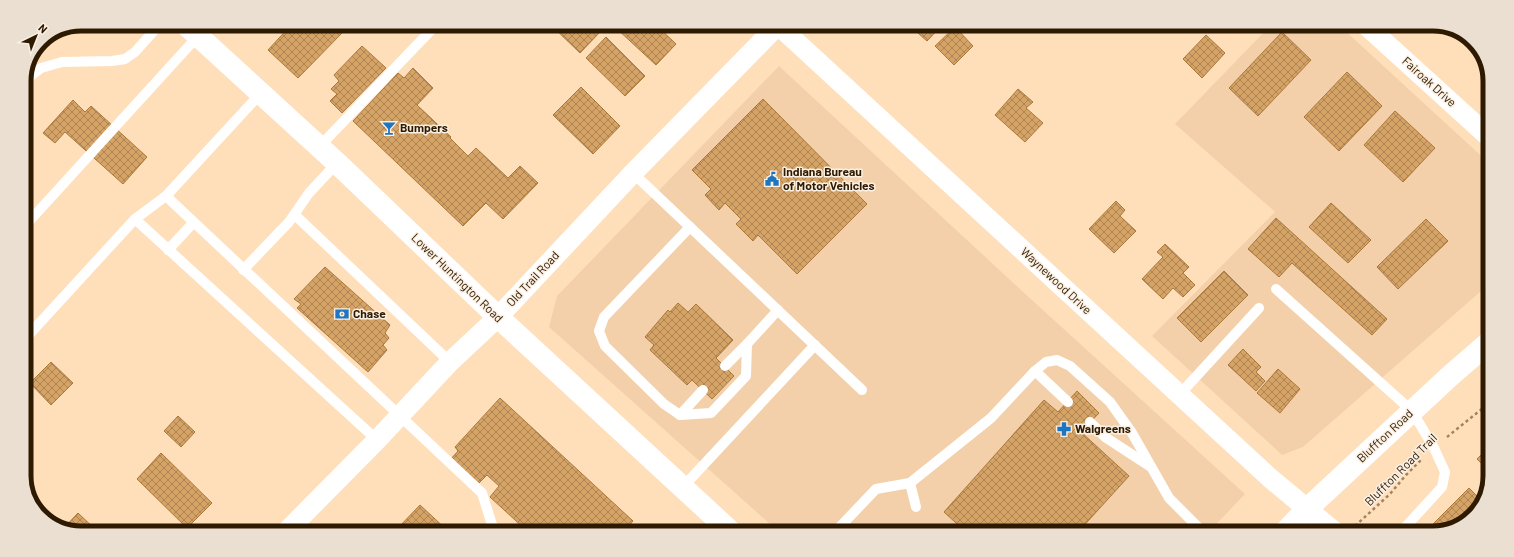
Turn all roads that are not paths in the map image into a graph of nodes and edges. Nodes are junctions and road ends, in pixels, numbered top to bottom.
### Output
1 (154, 31) edge
2 (191, 31) edge
3 (193, 31) edge
4 (430, 31) edge
5 (773, 31) edge
6 (783, 31) edge
7 (1372, 31) edge
8 (32, 75) edge
9 (261, 93) junction
10 (1483, 131) edge
11 (319, 147) junction
12 (337, 163) junction
13 (633, 173) junction
14 (166, 196) junction
15 (295, 215) junction
16 (31, 219) edge
17 (135, 219) junction
18 (193, 223) junction
19 (690, 228) junction
20 (168, 250) junction
21 (243, 270) junction
22 (1276, 289) dead end
23 (1259, 308) dead end
24 (778, 310) junction
25 (498, 317) junction
26 (32, 331) edge
27 (747, 344) junction
28 (815, 345) junction
29 (1483, 349) edge
30 (450, 362) junction
31 (725, 366) dead end
32 (1035, 371) junction
33 (703, 390) dead end
34 (862, 390) dead end
35 (1180, 394) junction
36 (1068, 402) dead end
37 (1412, 411) junction
38 (680, 415) junction
39 (399, 416) junction
40 (1090, 422) dead end
41 (377, 440) junction
42 (1152, 468) junction
43 (910, 483) junction
44 (682, 488) junction
45 (916, 507) dead end
46 (1307, 509) junction
47 (291, 526) edge
48 (492, 526) edge
49 (723, 526) edge
50 (841, 526) edge
51 (1198, 526) edge
52 (1291, 526) edge
53 (1338, 526) edge
54 (1406, 526) edge

1 - 8 lane
2 - 16 lane
3 - 9 main road, Lower Huntington Road
4 - 11 lane
5 - 13 street, Old Trail Road
6 - 35 street, Waynewood Drive
7 - 10 street, Fairoak Drive
9 - 11 main road, Lower Huntington Road
9 - 14 lane
11 - 12 main road, Lower Huntington Road
12 - 15 lane
12 - 25 main road, Lower Huntington Road
13 - 19 lane
13 - 25 street, Old Trail Road
14 - 17 lane
14 - 18 lane
15 - 21 lane
15 - 30 lane
17 - 20 lane
17 - 26 lane
18 - 20 lane
18 - 21 lane
19 - 24 lane
19 - 38 lane
20 - 41 lane
21 - 39 lane
22 - 37 lane
23 - 35 lane
24 - 27 lane
24 - 28 lane
25 - 30 street, Old Trail Road
25 - 44 main road, Lower Huntington Road
27 - 31 lane
27 - 38 lane
28 - 34 lane
28 - 44 lane
29 - 37 main road, Bluffton Road
30 - 39 street, Old Trail Road
32 - 36 lane
32 - 42 lane
32 - 43 lane
33 - 38 lane
35 - 46 street, Waynewood Drive
37 - 46 main road, Bluffton Road
37 - 54 lane
39 - 41 street, Old Trail Road
39 - 48 lane
40 - 42 lane
41 - 47 street, Old Trail Road
42 - 51 lane
43 - 45 lane
43 - 50 lane
44 - 49 main road, Lower Huntington Road
46 - 52 main road, Bluffton Road
46 - 53 street, Waynewood Drive

